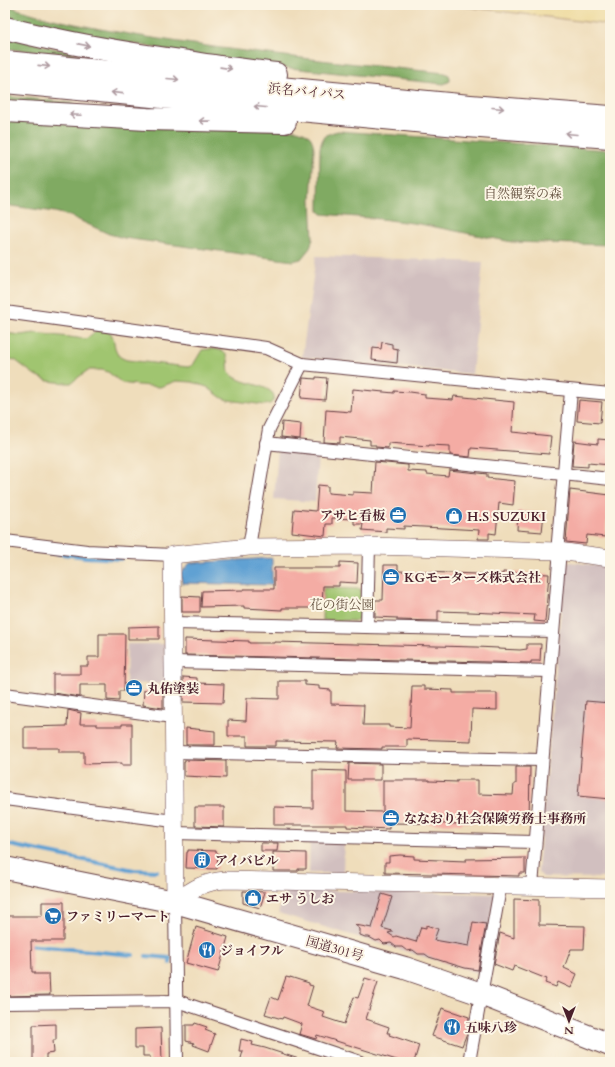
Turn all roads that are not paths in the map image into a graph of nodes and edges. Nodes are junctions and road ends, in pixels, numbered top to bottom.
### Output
1 (5, 28) edge
2 (5, 62) edge
3 (5, 82) edge
4 (5, 112) edge
5 (469, 116) junction
6 (610, 117) edge
7 (610, 137) edge
8 (5, 312) edge
9 (302, 364) junction
10 (570, 391) junction
11 (610, 394) edge
12 (266, 443) junction
13 (564, 474) junction
14 (610, 479) edge
15 (5, 541) edge
16 (369, 546) junction
17 (249, 547) junction
18 (558, 552) junction
19 (172, 555) junction
20 (610, 558) edge
21 (173, 623) junction
22 (367, 627) junction
23 (553, 631) junction
24 (174, 662) junction
25 (550, 671) junction
26 (5, 694) edge
27 (174, 716) junction
28 (174, 752) junction
29 (542, 760) junction
30 (5, 799) edge
31 (175, 827) junction
32 (535, 842) junction
33 (5, 868) edge
34 (499, 886) junction
35 (532, 886) junction
36 (610, 888) edge
37 (175, 902) junction
38 (481, 994) junction
39 (176, 1001) junction
40 (5, 1003) edge
41 (610, 1044) edge
42 (177, 1062) edge
43 (360, 1062) edge
44 (469, 1062) edge

1 -> 5 highway
2 -> 5 highway, 浜名バイパス
5 -> 3 highway, 浜名バイパス
5 -> 4 highway
5 -> 6 highway, 浜名バイパス
7 -> 5 highway, 浜名バイパス
8 - 9 street
9 - 10 street
9 - 12 street
10 - 11 street
10 - 13 street
12 - 13 street
12 - 17 street
13 - 14 street
13 - 18 street
15 - 19 street
16 - 17 street
16 - 18 street
16 - 22 street
17 - 19 street
18 - 20 street
18 - 23 street
19 - 21 street
21 - 22 street
21 - 24 street
22 - 23 street
23 - 25 street
24 - 25 street
24 - 27 street
25 - 29 street
26 - 27 street
27 - 28 street
28 - 29 street
28 - 31 street
29 - 32 street
30 - 31 street
31 - 32 street
31 - 37 street
32 - 35 street
33 - 37 highway, 国道301号
34 - 35 street
34 - 37 street
34 - 38 street
35 - 36 street
37 - 38 highway, 国道301号
37 - 39 street
38 - 41 highway, 国道301号
38 - 44 street
39 - 40 street
39 - 42 street
39 - 43 street

